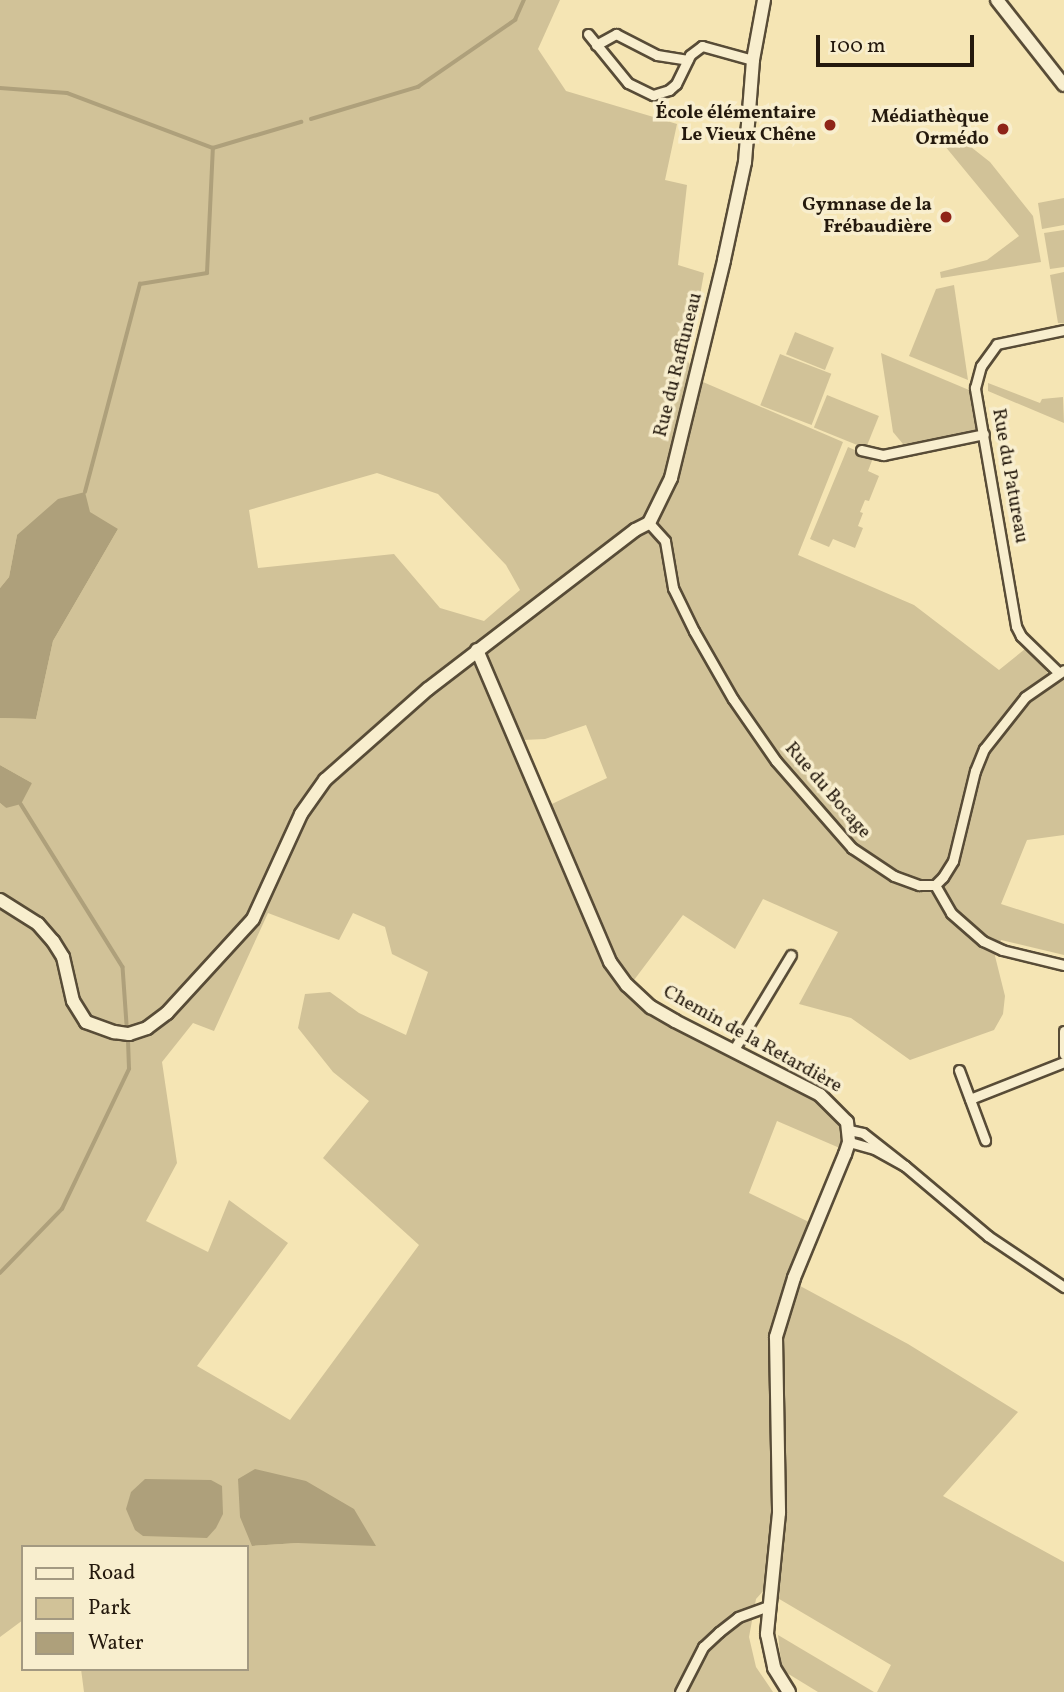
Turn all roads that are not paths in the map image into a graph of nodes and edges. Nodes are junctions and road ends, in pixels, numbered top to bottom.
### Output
1 (764, 0) edge
2 (997, 0) edge
3 (588, 34) dead end
4 (596, 45) junction
5 (688, 60) junction
6 (753, 60) junction
7 (1064, 85) edge
8 (1064, 330) edge
9 (984, 434) junction
10 (862, 450) dead end
11 (649, 523) junction
12 (477, 650) junction
13 (1061, 671) edge
14 (935, 885) junction
15 (0, 900) edge
16 (791, 955) dead end
17 (1064, 965) edge
18 (1064, 1031) edge
19 (733, 1051) junction
20 (1064, 1054) edge
21 (1064, 1062) edge
22 (959, 1070) dead end
23 (970, 1099) junction
24 (849, 1136) junction
25 (985, 1140) dead end
26 (1064, 1287) edge
27 (769, 1606) junction
28 (680, 1692) edge
29 (789, 1692) edge

1 - 6 street, Rue du Raffuneau
2 - 7 street
3 - 4 street
4 - 5 street
4 - 5 street
5 - 6 street
6 - 11 street, Rue du Raffuneau
8 - 9 street, Rue du Patureau
9 - 10 street
9 - 13 street, Rue du Patureau
11 - 12 street
11 - 14 street, Rue du Bocage
12 - 15 street
12 - 19 street, Chemin de la Retardière
13 - 14 street
14 - 17 street
16 - 19 street
18 - 20 street
19 - 24 street, Chemin de la Retardière
21 - 23 street
22 - 23 street
23 - 25 street
24 - 26 street
24 - 27 street
27 - 28 street
27 - 29 street

